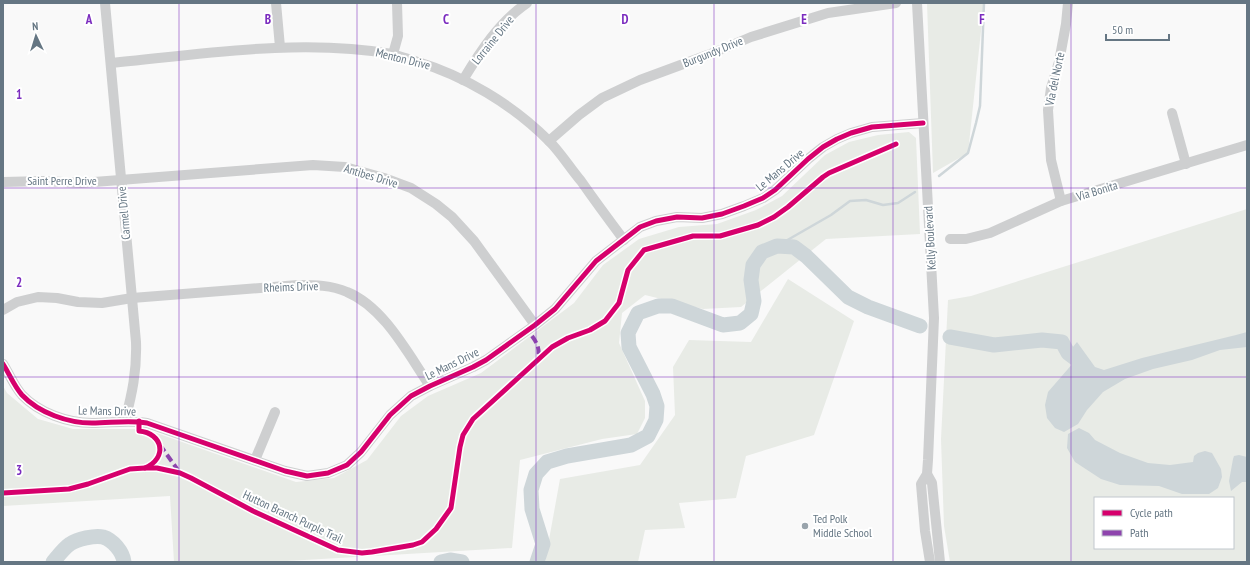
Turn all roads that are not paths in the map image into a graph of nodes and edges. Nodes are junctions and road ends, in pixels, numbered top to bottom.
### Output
1 (105, 3) edge
2 (276, 3) edge
3 (397, 3) edge
4 (527, 3) edge
5 (896, 3) edge
6 (917, 3) edge
7 (1068, 3) edge
8 (280, 47) junction
9 (393, 54) junction
10 (112, 63) junction
11 (463, 80) junction
12 (1172, 113) dead end
13 (923, 123) junction
14 (549, 141) junction
15 (1247, 145) edge
16 (1186, 164) junction
17 (121, 181) junction
18 (3, 182) edge
19 (1061, 201) junction
20 (950, 239) dead end
21 (624, 240) junction
22 (132, 298) junction
23 (3, 310) edge
24 (535, 325) junction
25 (3, 364) edge
26 (430, 386) junction
27 (275, 412) dead end
28 (125, 421) junction
29 (255, 460) junction
30 (927, 474) junction
31 (930, 562) edge
32 (940, 562) edge

1 - 10 street, Carmel Drive
2 - 8 street
3 - 9 street
4 - 11 street, Lorraine Drive
5 - 14 street, Burgundy Drive
6 - 13 street, Kelly Boulevard
7 - 19 street, Via del Norte
8 - 9 street, Menton Drive
8 - 10 street, Menton Drive
9 - 11 street, Menton Drive
10 - 17 street, Carmel Drive
11 - 14 street, Menton Drive
12 - 16 street
13 - 21 street, Le Mans Drive
13 - 30 street, Kelly Boulevard
14 - 21 street, Menton Drive
15 - 16 street, Via Bonita
16 - 19 street, Via Bonita
17 - 18 street, Saint Perre Drive
17 - 22 street, Carmel Drive
17 - 24 street, Antibes Drive
19 - 20 street, Via Bonita
21 - 24 street, Le Mans Drive
22 - 23 street, Rheims Drive
22 - 26 street, Rheims Drive
22 - 28 street, Carmel Drive
24 - 26 street, Le Mans Drive
25 - 28 street, Le Mans Drive
26 - 29 street, Le Mans Drive
27 - 29 street
28 - 29 street, Le Mans Drive
30 - 31 street, Kelly Boulevard
30 - 32 street, Kelly Boulevard

